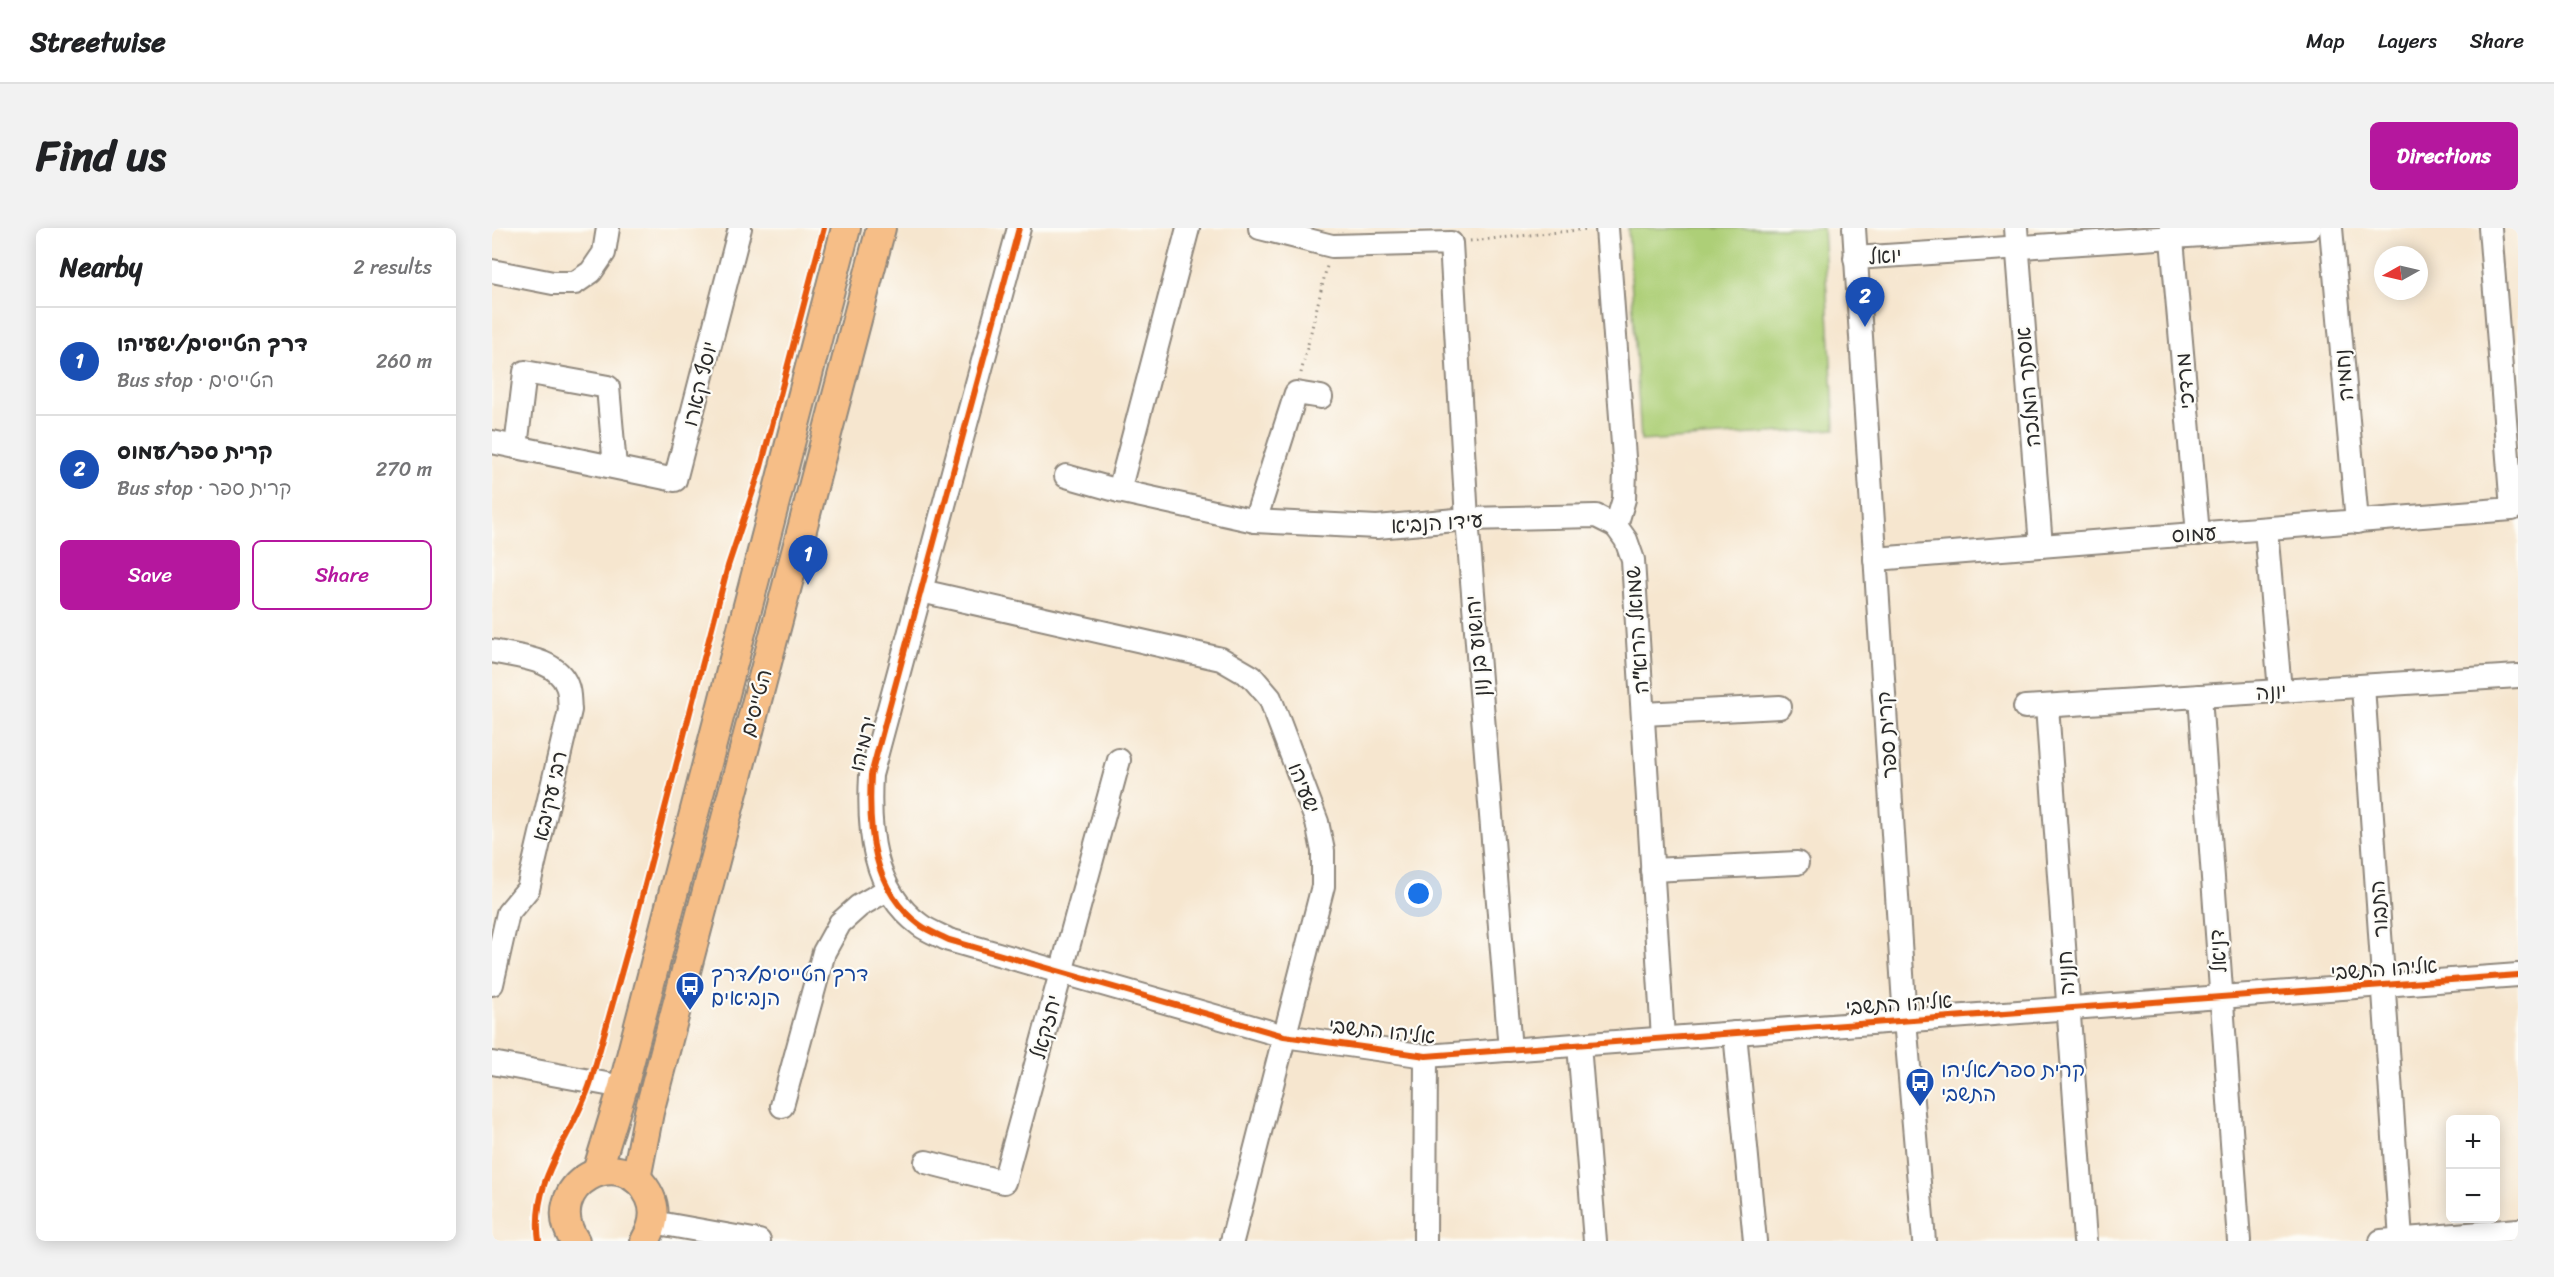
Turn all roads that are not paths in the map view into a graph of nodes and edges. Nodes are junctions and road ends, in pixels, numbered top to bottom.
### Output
1 (609, 228) edge
2 (740, 228) edge
3 (846, 228) edge
4 (881, 228) edge
5 (1019, 228) edge
6 (1188, 228) edge
7 (1260, 228) edge
8 (1607, 228) edge
9 (1854, 228) edge
10 (2310, 228) edge
11 (2331, 228) edge
12 (2490, 228) edge
13 (2172, 232) edge
14 (2016, 238) edge
15 (1856, 258) junction
16 (492, 271) edge
17 (1321, 398) dead end
18 (492, 442) edge
19 (516, 447) junction
20 (615, 467) junction
21 (1066, 476) dead end
22 (1119, 491) junction
23 (1467, 519) junction
24 (1255, 521) junction
25 (2357, 522) junction
26 (1616, 526) junction
27 (2266, 529) junction
28 (2198, 534) junction
29 (2041, 546) junction
30 (1875, 559) junction
31 (921, 591) junction
32 (492, 651) edge
33 (2518, 676) edge
34 (2363, 686) junction
35 (2280, 691) junction
36 (2200, 696) junction
37 (1779, 707) dead end
38 (2036, 707) joint
39 (1643, 714) junction
40 (1119, 760) dead end
41 (1797, 863) dead end
42 (1652, 870) junction
43 (887, 890) junction
44 (500, 911) edge
45 (1060, 973) junction
46 (2518, 975) edge
47 (492, 984) edge
48 (2384, 985) junction
49 (2221, 997) junction
50 (2068, 1008) junction
51 (1905, 1020) junction
52 (1735, 1033) junction
53 (1284, 1036) junction
54 (1663, 1038) junction
55 (1579, 1045) junction
56 (1510, 1050) junction
57 (1426, 1056) junction
58 (492, 1063) edge
59 (623, 1087) junction
60 (782, 1106) dead end
61 (926, 1162) dead end
62 (597, 1173) junction
63 (636, 1179) junction
64 (2518, 1230) edge
65 (649, 1232) edge
66 (2391, 1240) edge
67 (575, 1241) edge
68 (759, 1241) edge
69 (1232, 1241) edge
70 (1425, 1241) edge
71 (1595, 1241) edge
72 (1755, 1241) edge
73 (1924, 1241) edge
74 (2085, 1241) edge
75 (2239, 1241) edge

1 - 16 street
2 - 20 street, יוסף קארו
3 - 59 main road, הטייסים
4 - 63 main road, הטייסים
5 - 31 street, ירמיהו
6 - 22 street
7 - 23 street, יהושוע בן נון
8 - 26 street
9 - 15 street, קרית ספר
10 - 13 street, יואל
11 - 25 street, נחמיה
12 - 25 street, עמוס
13 - 14 street, יואל
13 - 28 street, מרדכי
14 - 15 street, יואל
14 - 29 street, אסתר המלכה
15 - 30 street, קרית ספר
17 - 24 street
18 - 19 street, יוסף קארו
19 - 20 street, יוסף קארו
19 - 20 street
21 - 22 street, עידו הנביא
22 - 24 street, עידו הנביא
23 - 24 street, עידו הנביא
23 - 26 street, עידו הנביא
23 - 56 street, יהושוע בן נון
25 - 27 street, עמוס
26 - 39 street, שמואל הרוא"ה
27 - 28 street, עמוס
27 - 35 street
28 - 29 street, עמוס
29 - 30 street, עמוס
30 - 51 street, קרית ספר
31 - 43 street, ירמיהו
31 - 53 street, ישעיהו
32 - 44 street, רבי עקיבא
33 - 34 street, יונה
34 - 35 street, יונה
34 - 48 street, התבור
35 - 36 street, יונה
36 - 38 street, יונה
36 - 49 street, דניאל
37 - 39 street
38 - 50 street, חנניה
39 - 42 street, שמואל הרוא"ה
40 - 45 street, יחזקאל
41 - 42 street
42 - 54 street, שמואל הרוא"ה
43 - 45 street, ירמיהו
43 - 60 street
44 - 47 street, רבי עקיבא
45 - 53 street, ירמיהו
45 - 61 street, יחזקאל
46 - 48 street, אליהו התשבי
48 - 49 street, אליהו התשבי
48 - 66 street, התבור
49 - 50 street, אליהו התשבי
49 - 75 street, דניאל
50 - 51 street, אליהו התשבי
50 - 74 street, חנניה
51 - 52 street, אליהו התשבי
51 - 73 street, קרית ספר
52 - 54 street, אליהו התשבי
52 - 72 street
53 - 57 street, אליהו התשבי
53 - 69 street, ישעיהו
54 - 55 street, אליהו התשבי
55 - 56 street, אליהו התשבי
55 - 71 street
56 - 57 street, אליהו התשבי
57 - 70 street
58 - 59 street
59 - 62 main road, הטייסים
62 - 63 main road
62 - 67 main road
63 - 65 main road
64 - 66 street
65 - 68 street

